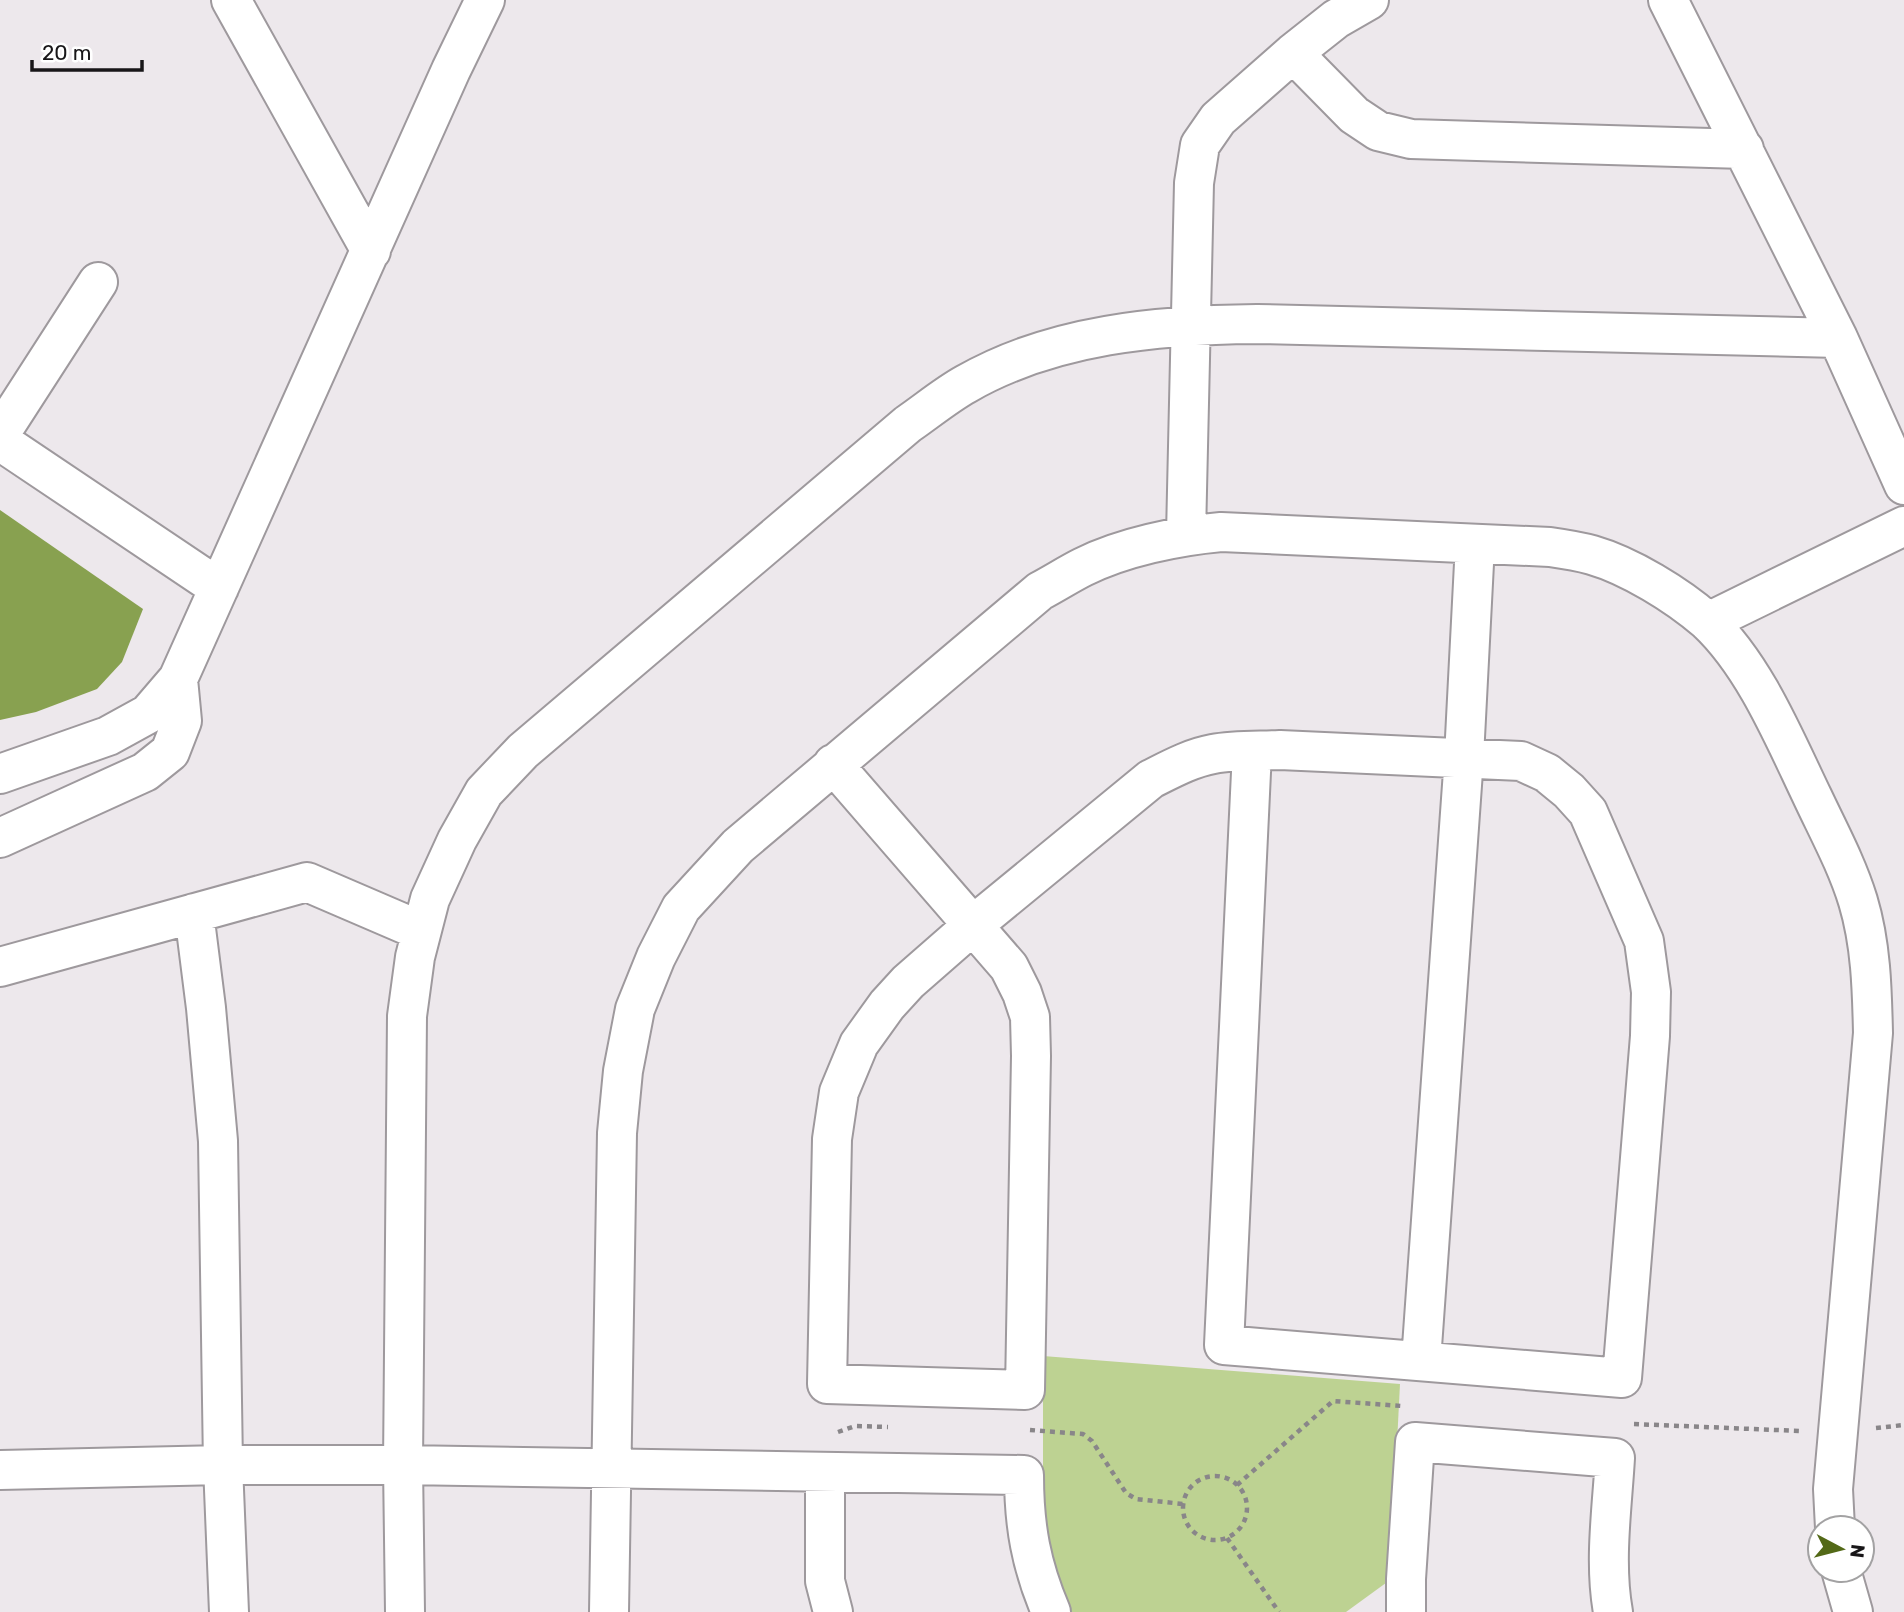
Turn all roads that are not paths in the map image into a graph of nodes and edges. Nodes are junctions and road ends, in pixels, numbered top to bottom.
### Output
1 (485, 0) edge
2 (1368, 0) edge
3 (1668, 0) edge
4 (235, 2) edge
5 (1293, 53) junction
6 (1744, 149) junction
7 (371, 251) junction
8 (98, 282) dead end
9 (1190, 325) junction
10 (1838, 338) junction
11 (0, 434) edge
12 (0, 440) edge
13 (1904, 485) edge
14 (1904, 526) edge
15 (1186, 535) junction
16 (1475, 544) junction
17 (219, 588) junction
18 (1708, 622) junction
19 (177, 679) junction
20 (1252, 751) junction
21 (1464, 757) junction
22 (833, 764) junction
23 (0, 774) edge
24 (0, 838) edge
25 (194, 913) junction
26 (972, 926) junction
27 (421, 931) junction
28 (0, 967) edge
29 (1887, 1064) edge
30 (1421, 1361) junction
31 (223, 1465) junction
32 (403, 1465) junction
33 (611, 1467) junction
34 (0, 1470) edge
35 (825, 1472) junction
36 (1834, 1514) edge
37 (1845, 1584) edge
38 (229, 1612) edge
39 (405, 1612) edge
40 (608, 1612) edge
41 (833, 1612) edge
42 (1051, 1612) edge
43 (1406, 1612) edge
44 (1614, 1612) edge
45 (1853, 1612) edge

1 - 7 street
2 - 5 street
3 - 6 street
4 - 7 street
5 - 6 street
5 - 9 street
6 - 10 street
7 - 17 street
8 - 11 street
9 - 10 street
9 - 15 street
9 - 27 street
10 - 13 street
12 - 17 street
14 - 18 street
15 - 16 street
15 - 22 street
16 - 18 street
16 - 21 street
17 - 19 street
18 - 29 street
19 - 23 street
19 - 24 street
20 - 21 street
20 - 26 street
20 - 30 street
21 - 30 street
21 - 30 street
22 - 26 street
22 - 33 street
25 - 27 street
25 - 28 street
25 - 31 street
26 - 26 street
27 - 32 street
29 - 36 street
31 - 32 street
31 - 34 street
31 - 38 street
32 - 33 street
32 - 39 street
33 - 35 street
33 - 40 street
35 - 41 street
35 - 42 street
37 - 45 street
43 - 44 street

